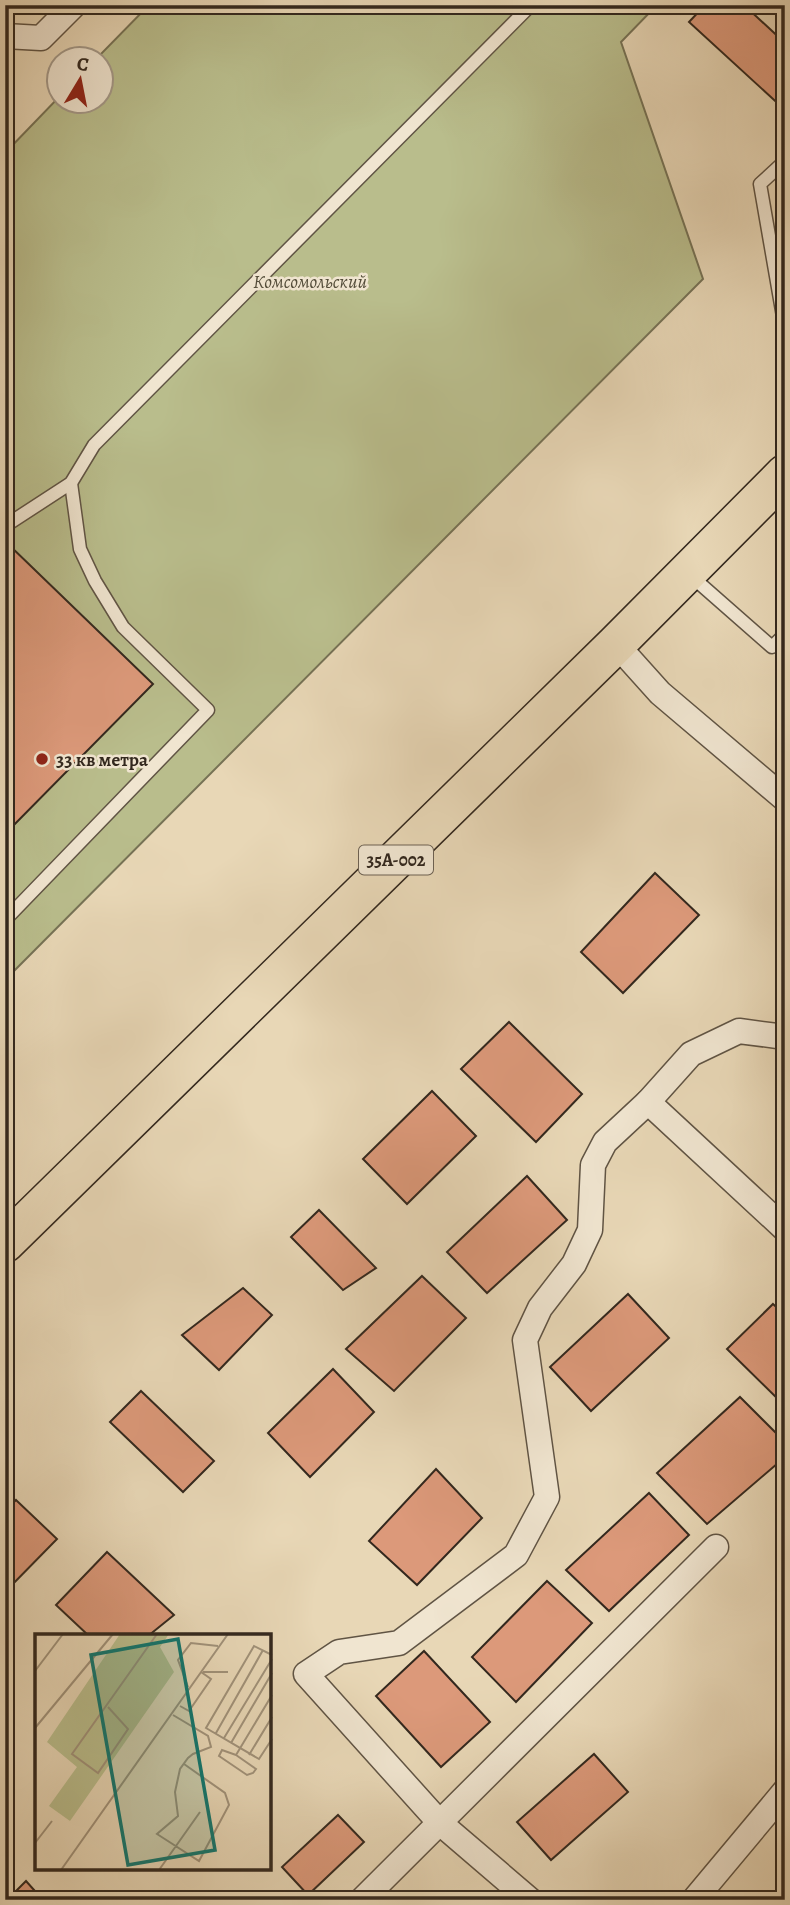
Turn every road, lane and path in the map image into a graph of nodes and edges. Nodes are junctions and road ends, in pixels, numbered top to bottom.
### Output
1 (74, 5) edge
2 (531, 5) edge
3 (5, 36) edge
4 (785, 161) edge
5 (785, 328) edge
6 (785, 474) edge
7 (71, 482) junction
8 (5, 526) edge
9 (687, 572) junction
10 (785, 634) edge
11 (616, 644) junction
12 (785, 799) edge
13 (5, 920) edge
14 (785, 1037) edge
15 (648, 1102) junction
16 (785, 1229) edge
17 (5, 1243) edge
18 (716, 1547) dead end
19 (785, 1791) edge
20 (440, 1823) junction
21 (362, 1900) edge
22 (530, 1900) edge
23 (694, 1900) edge

1 - 3 street
2 - 7 lane
4 - 5 lane
6 - 9 highway, 35А-002
7 - 8 lane
7 - 13 lane
9 - 10 lane
9 - 11 highway, 35А-002
11 - 12 street
11 - 17 highway, 35А-002
14 - 15 street
15 - 16 street
15 - 20 street
18 - 20 street
19 - 23 street
20 - 21 street
20 - 22 street

